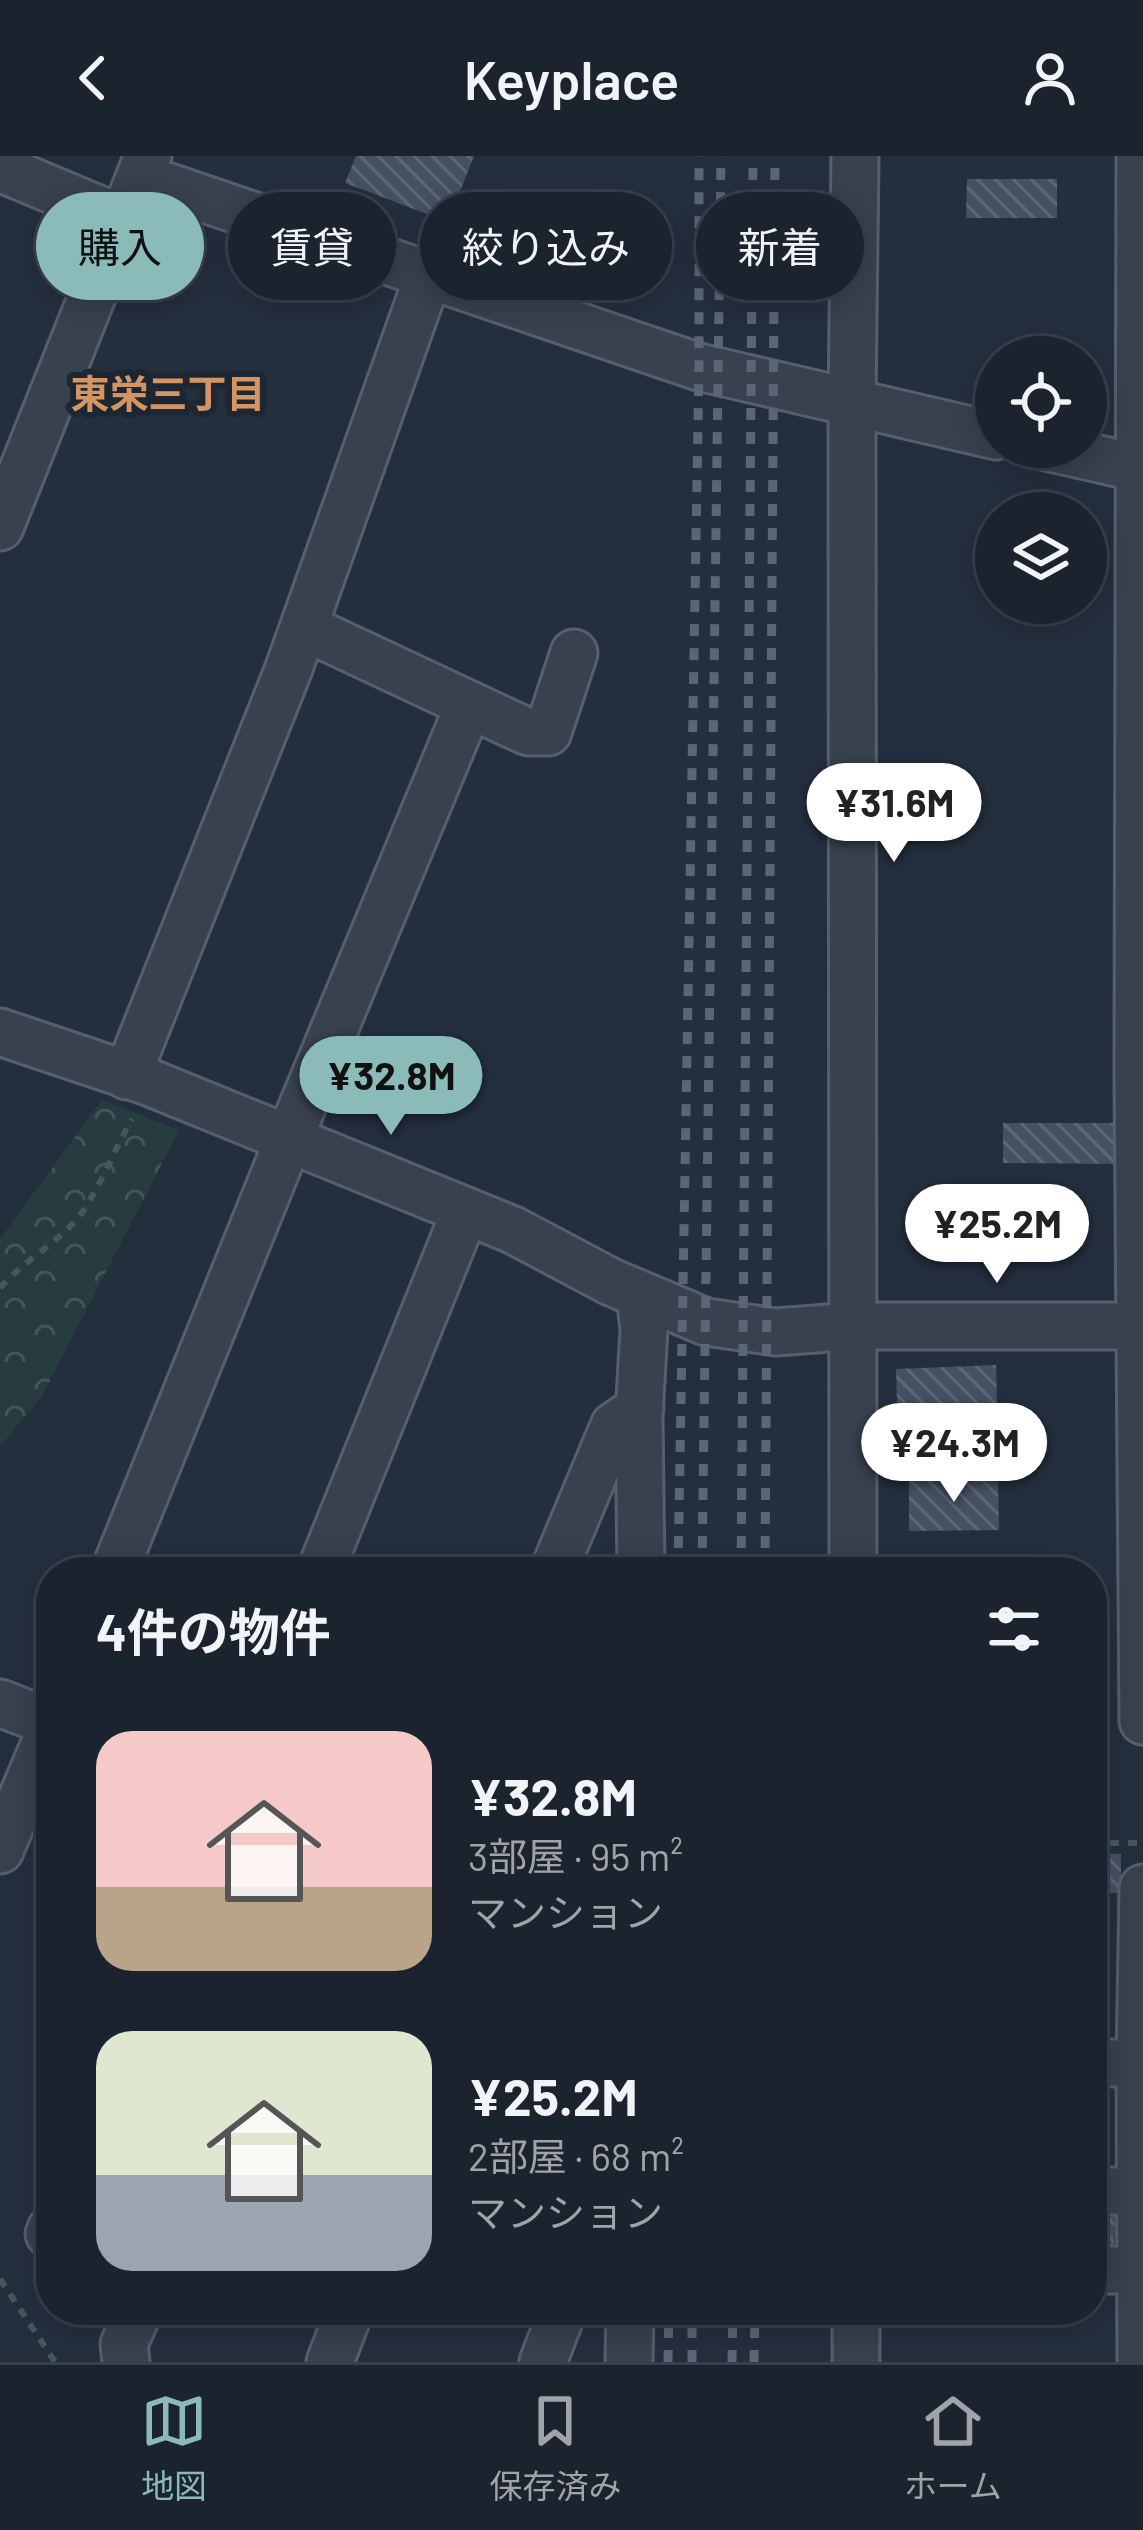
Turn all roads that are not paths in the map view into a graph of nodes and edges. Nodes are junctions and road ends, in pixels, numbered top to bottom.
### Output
1 (855, 156) edge
2 (1140, 156) edge
3 (144, 166) edge
4 (0, 168) edge
5 (57, 192) edge
6 (420, 271) edge
7 (420, 299) edge
8 (92, 300) edge
9 (504, 300) edge
10 (852, 403) junction
11 (975, 431) edge
12 (1107, 461) edge
13 (1142, 469) edge
14 (0, 527) edge
15 (304, 627) junction
16 (574, 653) dead end
17 (469, 705) junction
18 (0, 1032) edge
19 (132, 1094) junction
20 (288, 1141) junction
21 (465, 1211) junction
22 (640, 1295) junction
23 (1141, 1326) edge
24 (855, 1327) junction
25 (640, 1408) junction
26 (120, 1557) edge
27 (326, 1557) edge
28 (559, 1557) edge
29 (641, 1557) edge
30 (854, 1557) edge
31 (0, 1703) edge
32 (36, 1719) edge
33 (1143, 1721) edge
34 (36, 1762) edge
35 (0, 1850) edge
36 (1143, 1888) edge
37 (1107, 2063) edge
38 (1141, 2063) edge
39 (1107, 2191) edge
40 (1140, 2191) edge
41 (1107, 2270) edge
42 (1140, 2270) junction
43 (132, 2325) edge
44 (344, 2325) edge
45 (557, 2325) edge
46 (630, 2325) edge
47 (856, 2325) edge
48 (126, 2362) edge
49 (330, 2362) edge
50 (543, 2362) edge
51 (629, 2362) edge
52 (856, 2362) edge
53 (1141, 2362) edge

1 - 10 street
2 - 13 street
3 - 6 street
4 - 5 street
7 - 15 street
8 - 14 street
9 - 10 street
10 - 11 street
10 - 24 street
12 - 13 street
13 - 23 street
15 - 17 street
15 - 19 street
16 - 17 street
17 - 20 street
18 - 19 street
19 - 20 street
20 - 21 street
20 - 26 street
21 - 22 street
21 - 27 street
22 - 24 street
22 - 25 street
23 - 24 street
23 - 33 street
24 - 30 street
25 - 28 street
25 - 29 street
31 - 32 street
34 - 35 street
36 - 38 street
37 - 38 street
38 - 40 street
39 - 40 street
40 - 42 street
41 - 42 street
42 - 53 street
43 - 48 street
44 - 49 street
45 - 50 street
46 - 51 street
47 - 52 street

